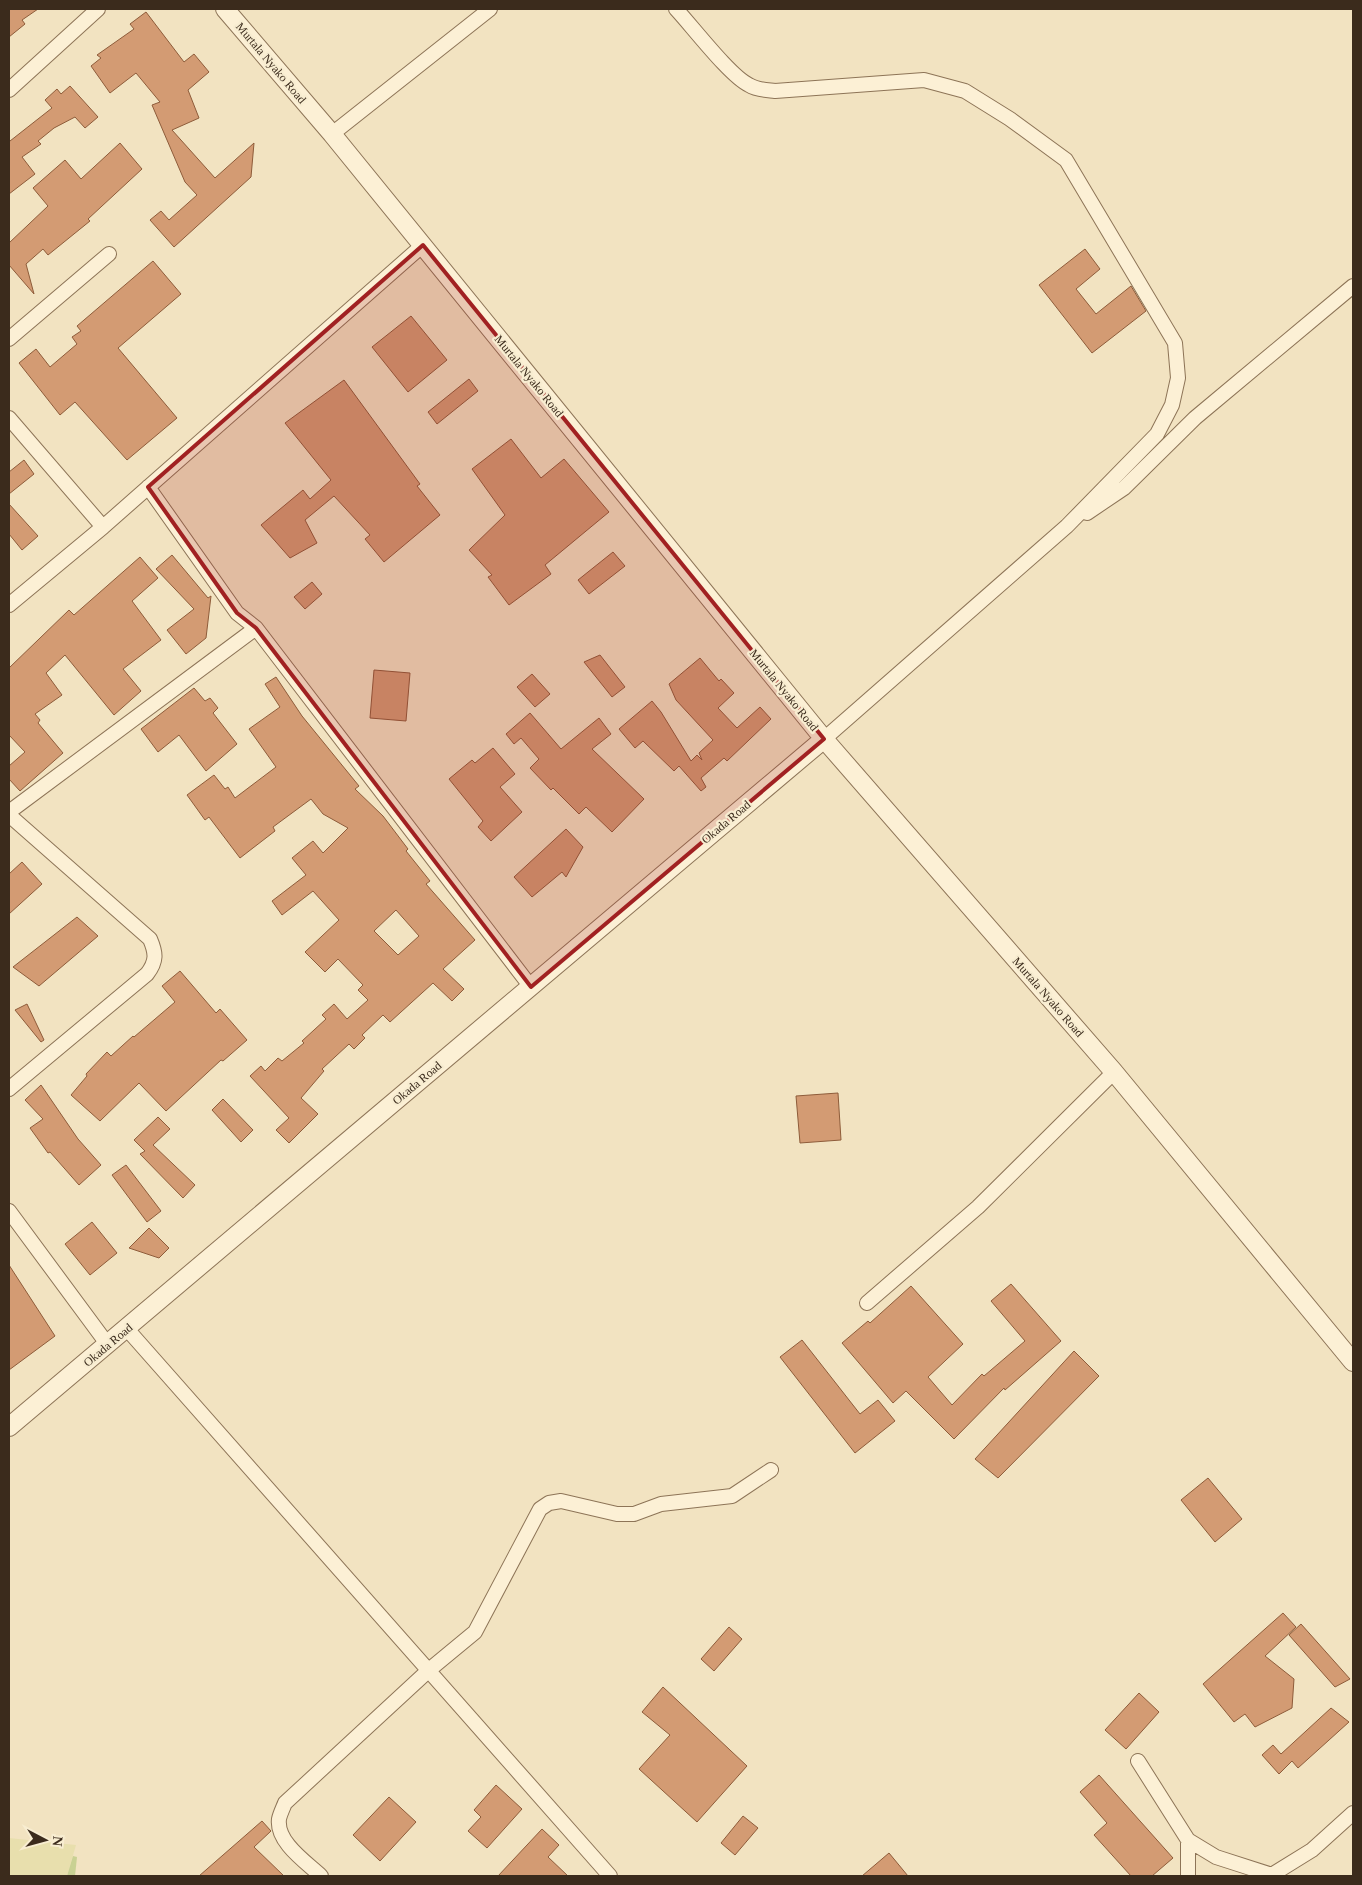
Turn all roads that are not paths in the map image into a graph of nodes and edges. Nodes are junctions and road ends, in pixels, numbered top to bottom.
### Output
1 (98, 9) edge
2 (225, 9) edge
3 (490, 9) edge
4 (676, 9) edge
5 (9, 90) edge
6 (332, 134) junction
7 (423, 246) junction
8 (109, 254) dead end
9 (1353, 286) edge
10 (9, 339) edge
11 (9, 418) edge
12 (148, 487) junction
13 (1067, 526) junction
14 (103, 527) junction
15 (9, 605) edge
16 (256, 628) junction
17 (824, 739) junction
18 (9, 813) edge
19 (531, 987) junction
20 (1114, 1072) junction
21 (9, 1089) edge
22 (9, 1211) edge
23 (867, 1304) dead end
24 (127, 1329) junction
25 (108, 1345) junction
26 (1353, 1362) edge
27 (9, 1428) edge
28 (772, 1470) dead end
29 (429, 1670) junction
30 (1138, 1761) dead end
31 (1353, 1813) edge
32 (1188, 1840) junction
33 (321, 1876) edge
34 (610, 1876) edge
35 (1188, 1876) edge
36 (1271, 1876) edge

1 - 5 street
2 - 6 street, Murtala Nyako Road
3 - 6 street
4 - 13 street
6 - 7 street, Murtala Nyako Road
7 - 12 street
7 - 17 street, Murtala Nyako Road
8 - 10 street
9 - 13 street
11 - 14 street
12 - 14 street
12 - 16 street
13 - 17 street
14 - 15 street
16 - 18 street
16 - 19 street
17 - 19 street, Okada Road
17 - 20 street, Murtala Nyako Road
18 - 21 street
19 - 24 street, Okada Road
20 - 23 street
20 - 26 street, Murtala Nyako Road
22 - 25 street
24 - 25 street, Okada Road
24 - 29 street
25 - 27 street, Okada Road
28 - 29 street
29 - 33 street
29 - 34 street
30 - 32 street
31 - 36 street
32 - 35 street
32 - 36 street

